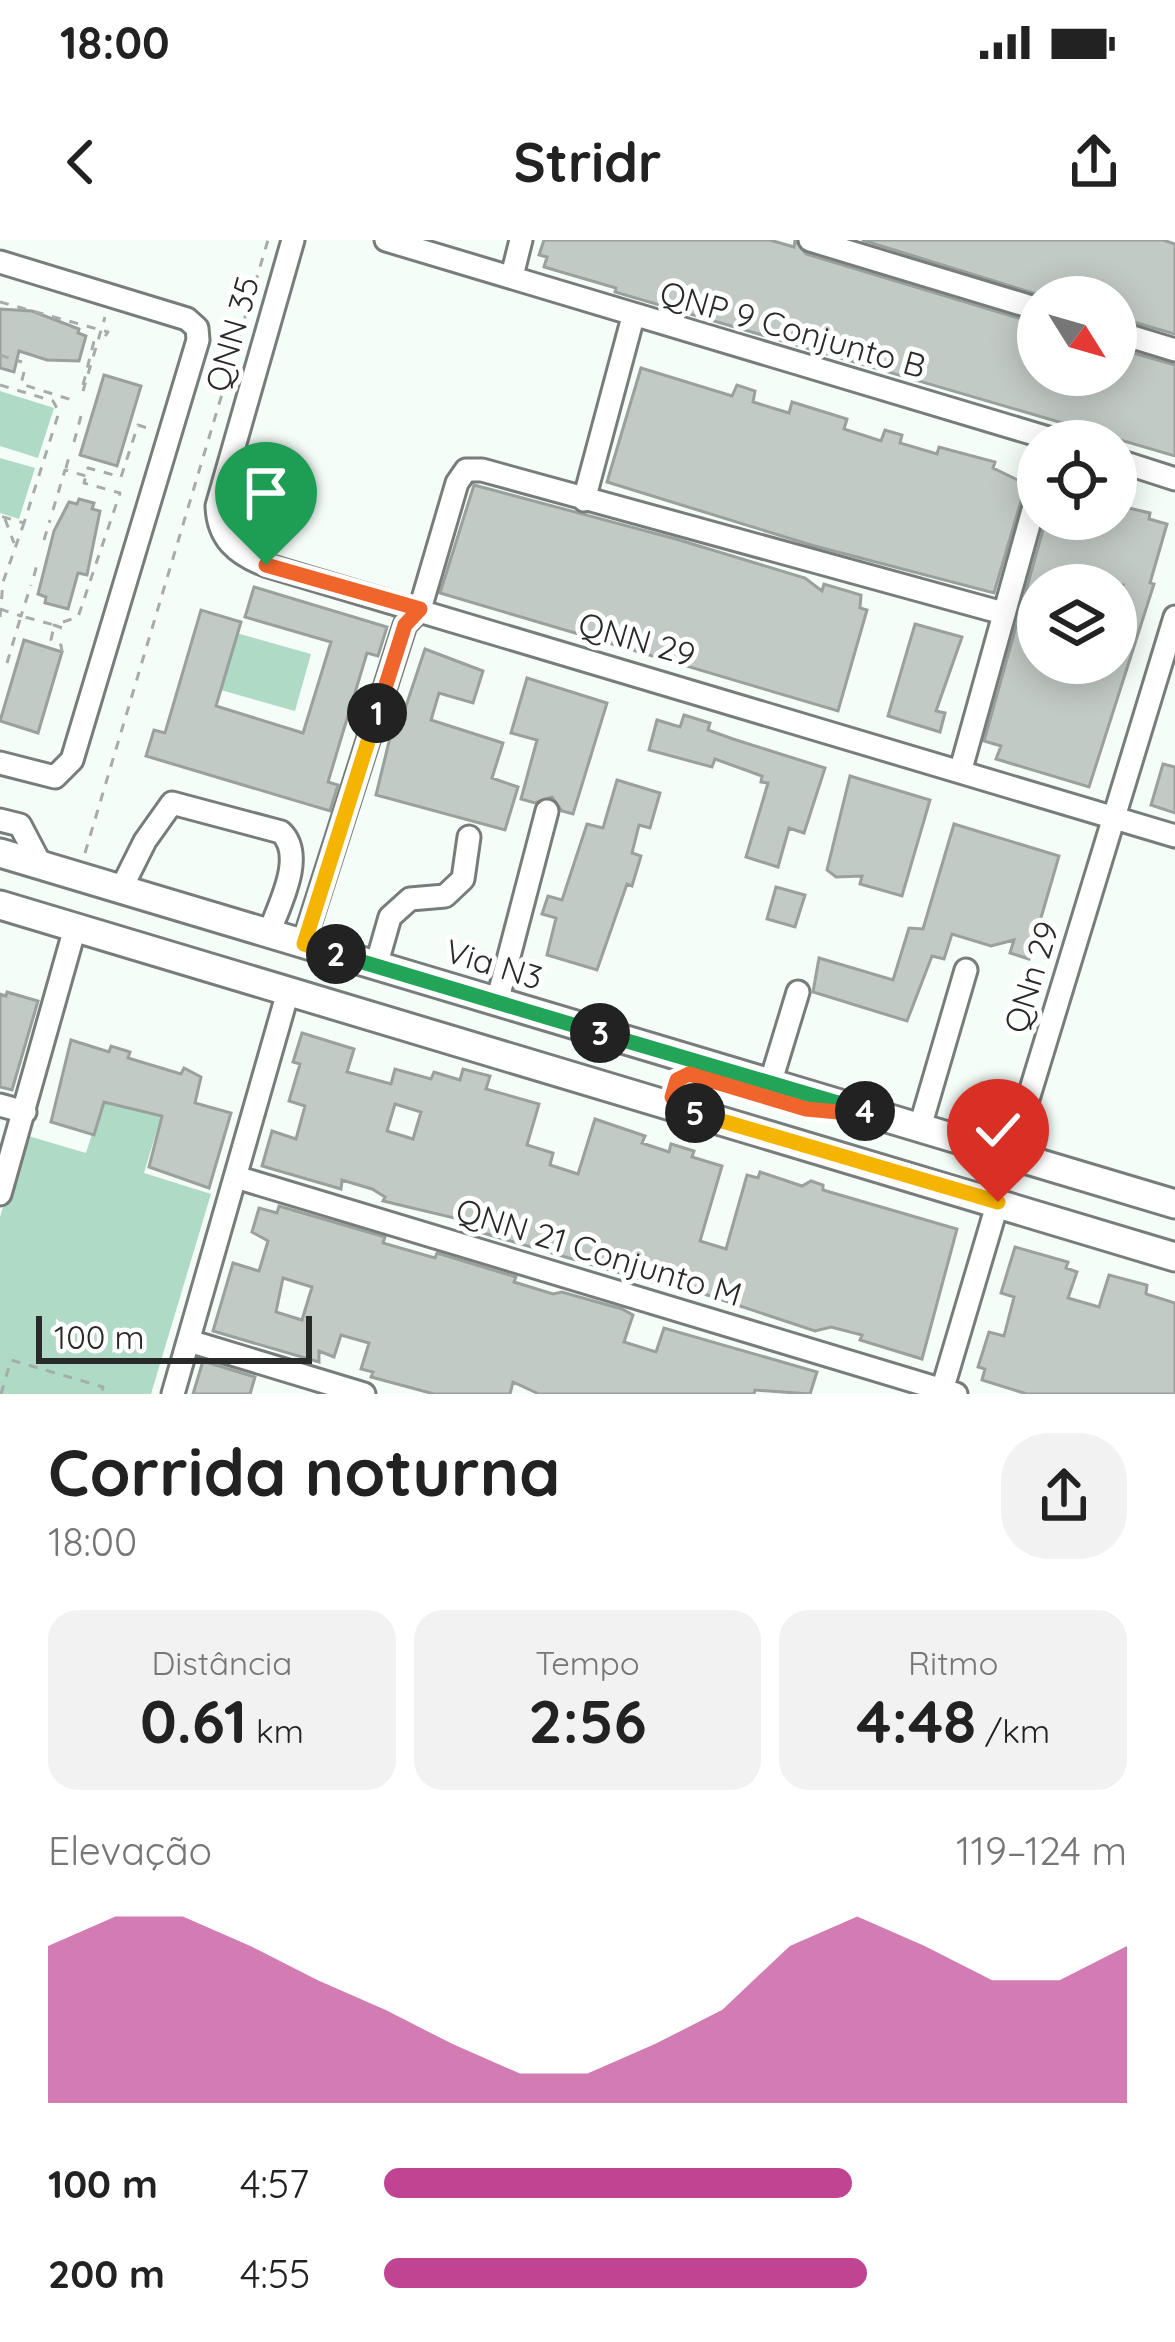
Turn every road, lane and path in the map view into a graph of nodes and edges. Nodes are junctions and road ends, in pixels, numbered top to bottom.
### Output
1 (268, 240) edge
2 (293, 240) edge
3 (386, 240) edge
4 (521, 240) edge
5 (810, 240) edge
6 (0, 262) edge
7 (512, 276) junction
8 (0, 302) edge
9 (1017, 303) edge
10 (633, 316) junction
11 (105, 317) dead end
12 (100, 333) junction
13 (1137, 338) edge
14 (1175, 350) edge
15 (0, 356) edge
16 (22, 362) dead end
17 (24, 372) dead end
18 (0, 385) edge
19 (84, 388) dead end
20 (72, 400) dead end
21 (82, 416) dead end
22 (1017, 429) edge
23 (160, 432) dead end
24 (74, 442) dead end
25 (70, 453) dead end
26 (1137, 467) edge
27 (65, 470) junction
28 (86, 476) junction
29 (1175, 479) edge
30 (584, 500) junction
31 (53, 510) dead end
32 (2, 516) edge
33 (50, 520) dead end
34 (24, 523) junction
35 (44, 540) dead end
36 (1024, 540) edge
37 (16, 547) junction
38 (38, 560) dead end
39 (3, 573) edge
40 (34, 575) dead end
41 (31, 585) dead end
42 (2, 609) edge
43 (420, 609) junction
44 (1003, 613) junction
45 (21, 616) junction
46 (0, 617) edge
47 (1175, 617) edge
48 (54, 625) junction
49 (62, 628) dead end
50 (63, 658) dead end
51 (7, 663) dead end
52 (0, 763) edge
53 (961, 769) junction
54 (547, 811) dead end
55 (1114, 817) junction
56 (0, 820) edge
57 (1175, 836) edge
58 (469, 837) dead end
59 (16, 859) edge
60 (68, 873) junction
61 (122, 889) junction
62 (0, 905) edge
63 (75, 928) junction
64 (269, 933) junction
65 (304, 944) junction
66 (376, 966) junction
67 (966, 970) dead end
68 (798, 992) dead end
69 (297, 994) junction
70 (497, 1002) junction
71 (636, 1043) junction
72 (770, 1084) junction
73 (0, 1105) edge
74 (683, 1110) junction
75 (25, 1112) junction
76 (881, 1116) junction
77 (920, 1126) junction
78 (1011, 1156) junction
79 (236, 1177) junction
80 (0, 1195) edge
81 (998, 1202) junction
82 (1175, 1204) edge
83 (1175, 1257) edge
84 (188, 1341) junction
85 (946, 1393) edge
86 (1, 1394) edge
87 (100, 1394) edge
88 (173, 1394) edge
89 (364, 1394) edge

1 - 60 path
2 - 43 street, QNN 35
3 - 7 street, QNP 9 Conjunto B
4 - 7 street
5 - 9 street
6 - 52 street
7 - 10 street, QNP 9 Conjunto B
8 - 12 path
10 - 22 street, QNP 9 Conjunto B
10 - 30 street
11 - 12 path
12 - 19 path
13 - 14 street
15 - 16 path
17 - 20 path
18 - 34 path
21 - 24 path
23 - 28 path
25 - 27 path
26 - 29 street
27 - 28 path
27 - 31 path
28 - 48 path
30 - 43 street
30 - 44 street
32 - 34 path
32 - 37 path
33 - 35 path
34 - 37 path
36 - 44 street
37 - 39 path
38 - 40 path
39 - 42 path
41 - 45 path
42 - 45 path
42 - 46 path
43 - 53 street, QNN 29
43 - 65 street
44 - 53 street
45 - 48 path
45 - 51 path
47 - 55 street
48 - 49 path
48 - 50 path
53 - 55 street, QNN 29
54 - 70 street
55 - 57 street, QNN 29
55 - 78 street, QNn 29
56 - 59 street
58 - 66 street
59 - 60 main road, Via N3
60 - 61 main road, Via N3
61 - 64 main road, Via N3
61 - 64 street
62 - 63 main road
63 - 69 main road
63 - 75 street
64 - 65 main road, Via N3
65 - 66 main road, Via N3
66 - 70 main road, Via N3
67 - 77 street
68 - 72 street
69 - 71 main road
69 - 74 main road
69 - 79 street
70 - 71 main road, Via N3
71 - 72 main road, Via N3
72 - 76 main road, Via N3
73 - 75 street
74 - 76 main road
74 - 81 main road
75 - 80 street
76 - 77 main road, Via N3
77 - 78 main road, Via N3
78 - 82 main road, Via N3
79 - 84 street
79 - 85 street, QNN 21 Conjunto M
81 - 83 main road
81 - 85 street
84 - 88 street
84 - 89 street
86 - 87 path

